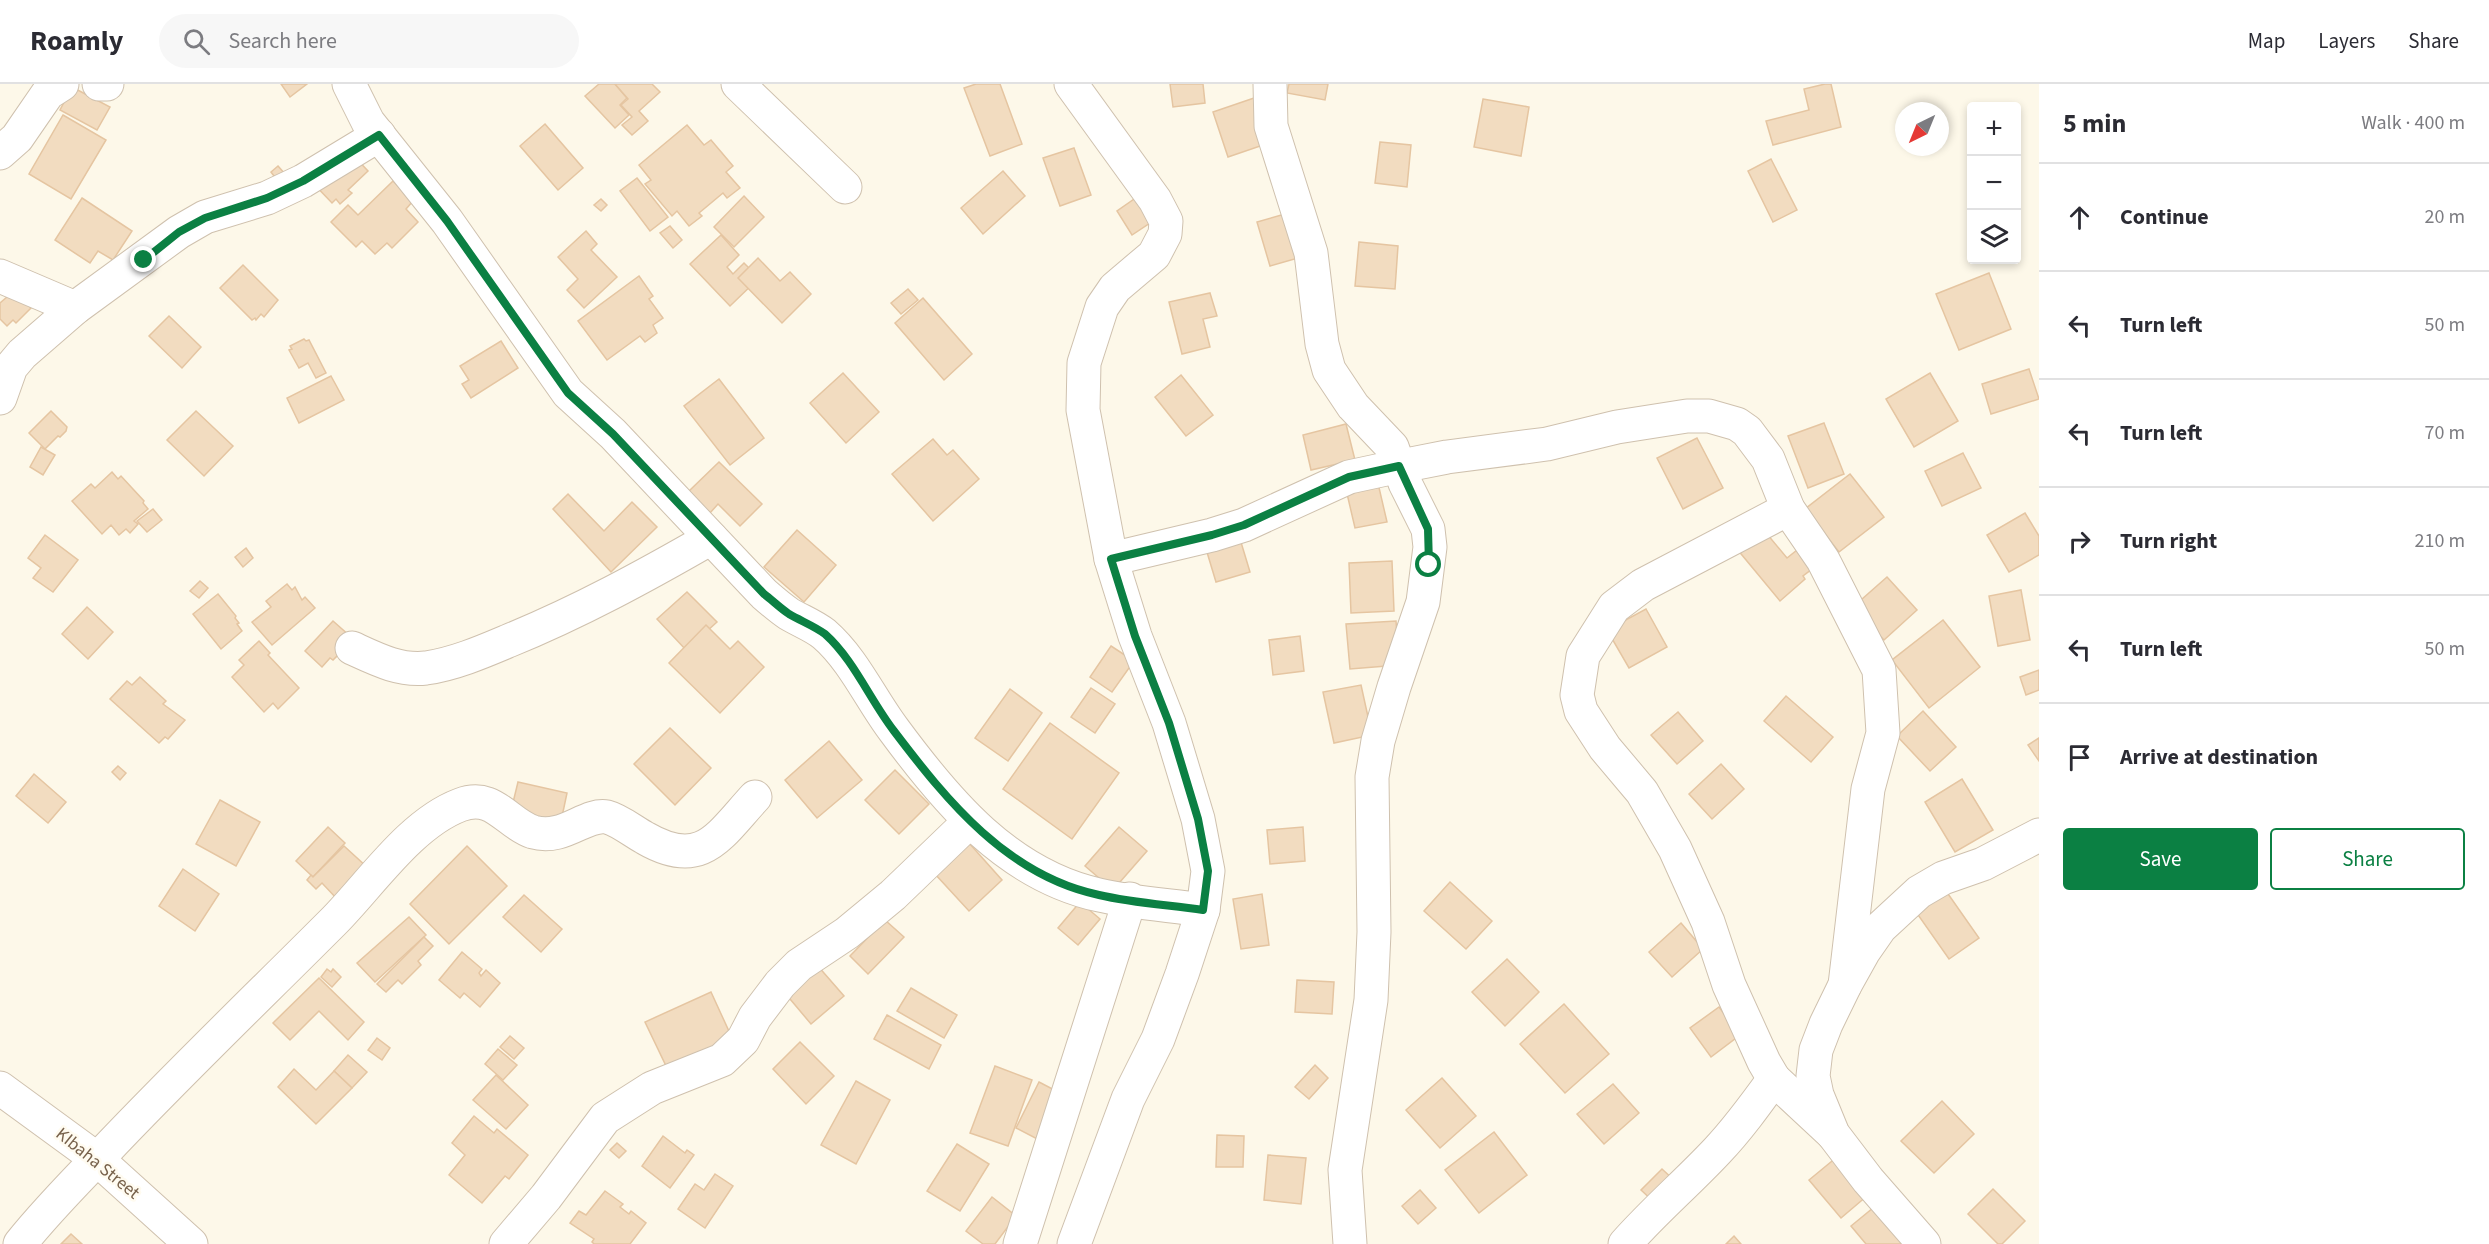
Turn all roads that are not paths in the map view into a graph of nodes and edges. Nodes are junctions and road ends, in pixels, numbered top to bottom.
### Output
1 (62, 84) edge
2 (99, 84) edge
3 (107, 84) edge
4 (349, 84) edge
5 (738, 84) edge
6 (1071, 84) edge
7 (1270, 84) edge
8 (379, 135) junction
9 (0, 153) edge
10 (845, 187) dead end
11 (0, 276) edge
12 (75, 308) junction
13 (0, 398) edge
14 (1399, 466) junction
15 (1788, 509) junction
16 (711, 538) junction
17 (1111, 559) junction
18 (352, 648) dead end
19 (755, 797) dead end
20 (970, 821) junction
21 (2039, 835) edge
22 (1130, 899) junction
23 (1203, 910) junction
24 (1845, 985) junction
25 (1774, 1079) junction
26 (0, 1088) edge
27 (1833, 1134) junction
28 (98, 1159) junction
29 (20, 1244) edge
30 (191, 1244) edge
31 (506, 1244) edge
32 (1020, 1244) edge
33 (1074, 1244) edge
34 (1350, 1244) edge
35 (1625, 1244) edge
36 (1924, 1244) edge

1 - 9 street
2 - 3 street
4 - 8 street
5 - 10 street
6 - 17 street
7 - 14 street
8 - 12 street
8 - 16 street
11 - 12 street
12 - 13 street
14 - 15 street
14 - 17 street
14 - 34 street
15 - 24 street
15 - 25 street
16 - 18 street
16 - 20 street
17 - 23 street
19 - 28 street
20 - 22 street
20 - 31 street
21 - 24 street
22 - 23 street
22 - 32 street
23 - 33 street
24 - 27 street
25 - 27 street
25 - 35 street
26 - 28 street, KIbaha Street
27 - 36 street
28 - 29 street
28 - 30 street, KIbaha Street

